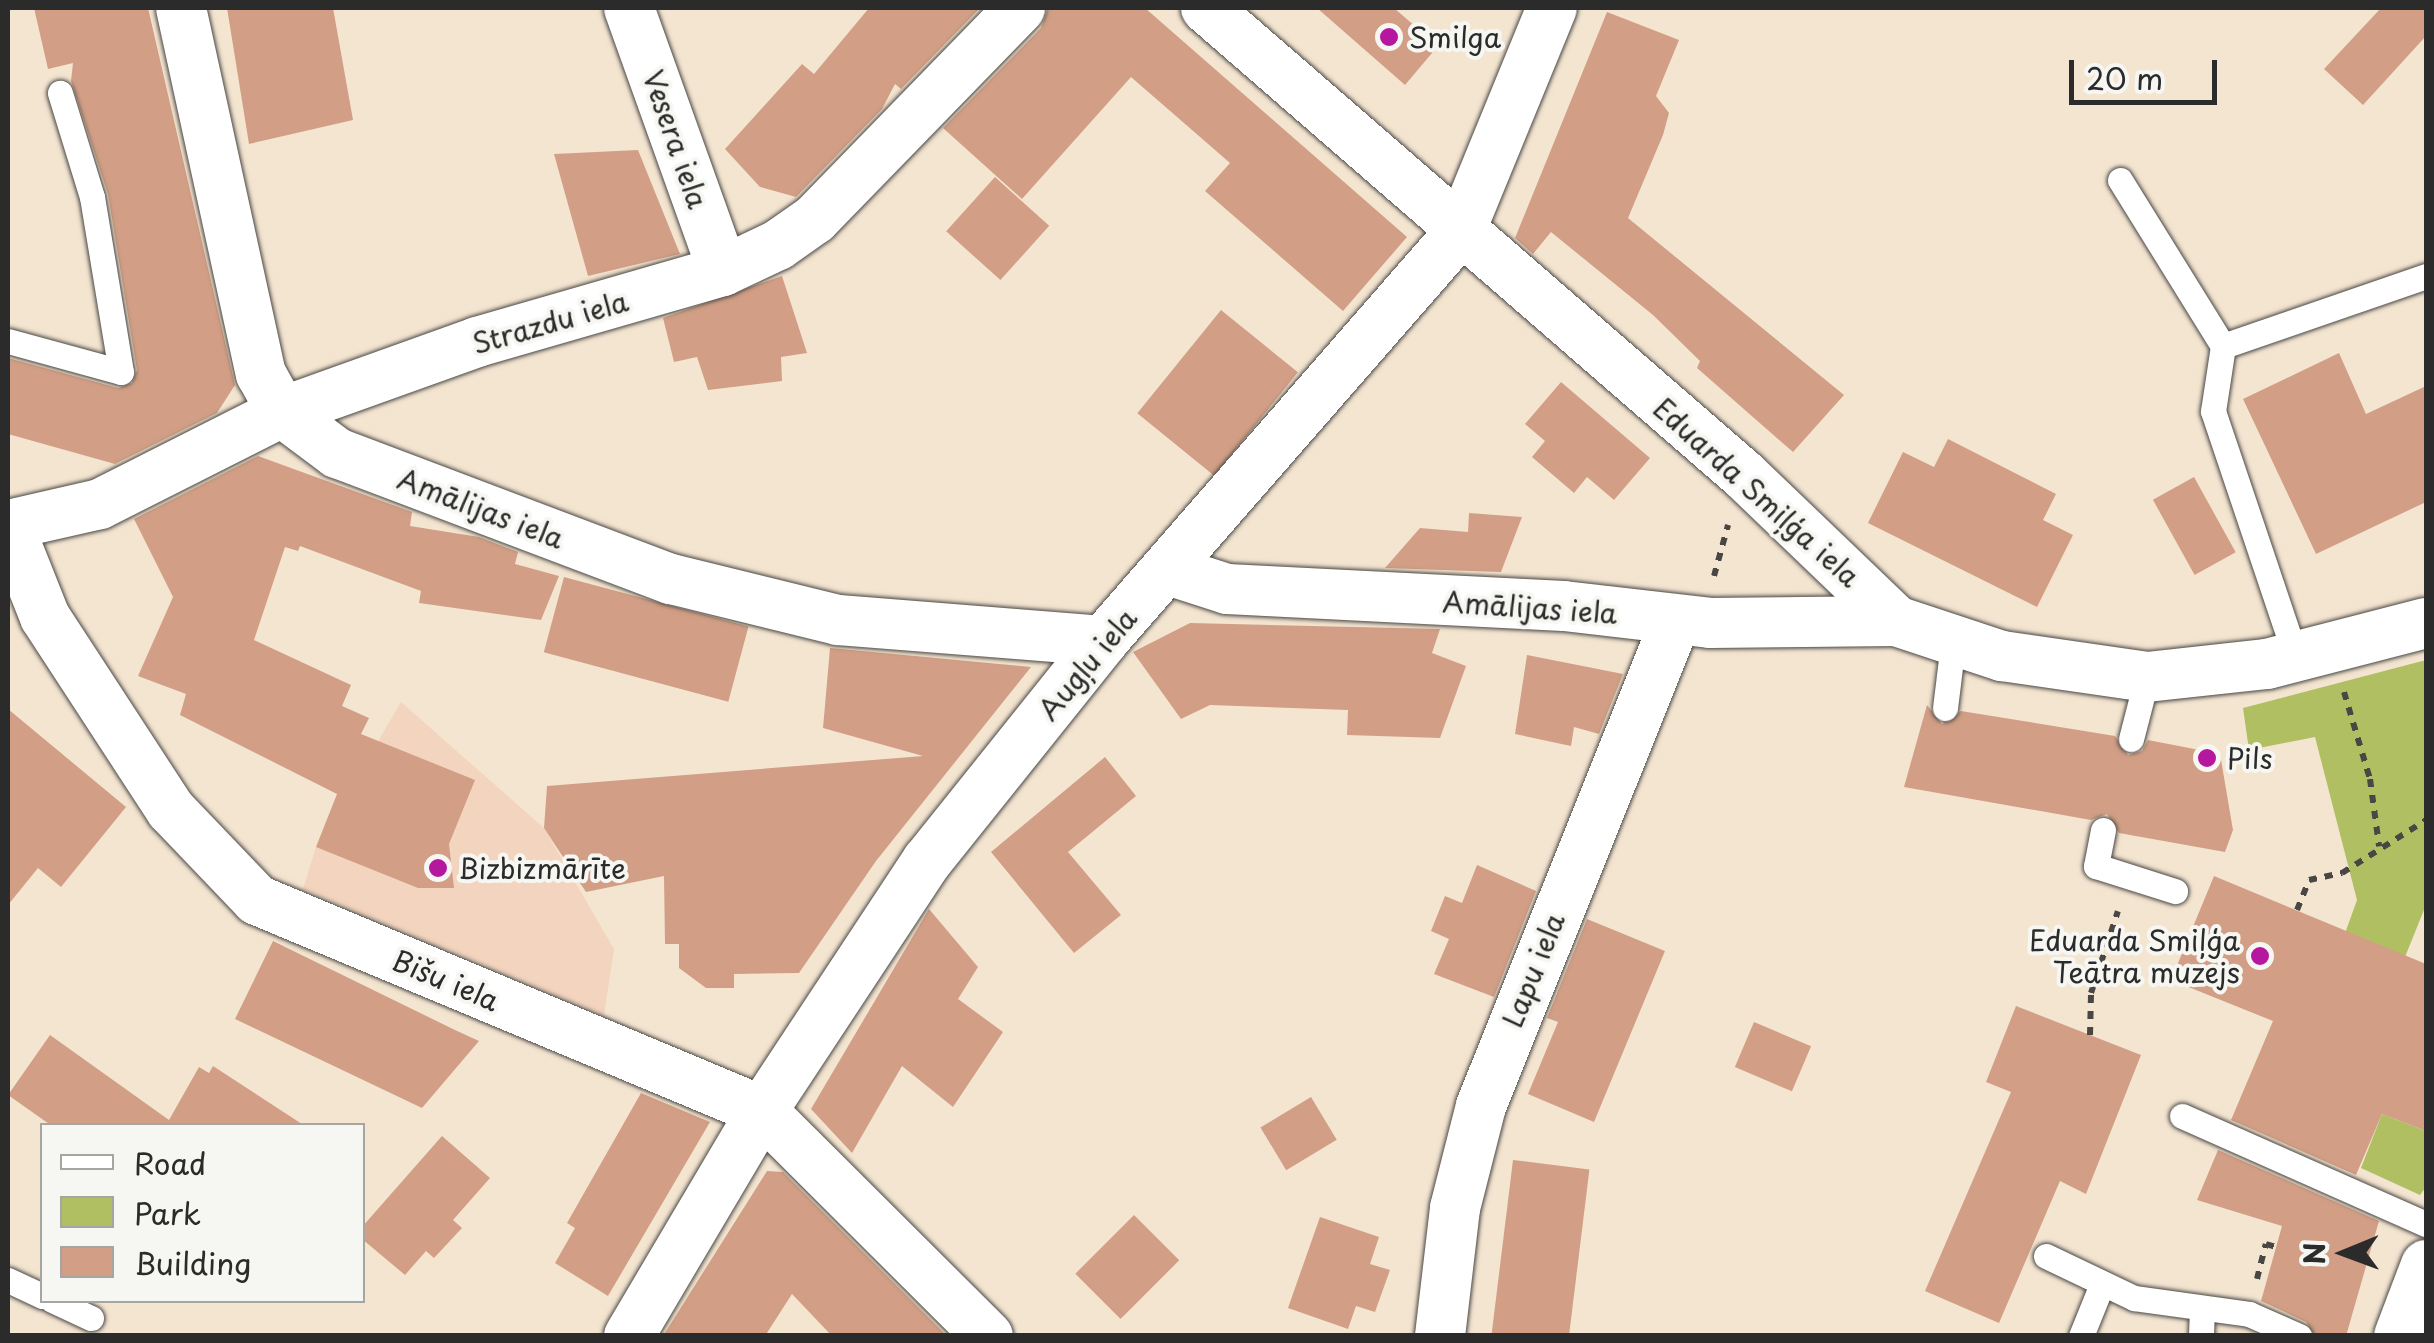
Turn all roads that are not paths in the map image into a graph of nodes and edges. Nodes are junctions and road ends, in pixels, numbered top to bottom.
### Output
1 (180, 8) edge
2 (629, 8) edge
3 (1020, 8) edge
4 (1206, 8) edge
5 (1552, 8) edge
6 (60, 94) dead end
7 (2120, 180) dead end
8 (1460, 232) junction
9 (722, 272) junction
10 (2426, 276) edge
11 (8, 341) edge
12 (2223, 346) junction
13 (282, 412) junction
14 (8, 525) edge
15 (1168, 570) junction
16 (1676, 620) junction
17 (1896, 621) junction
18 (2426, 623) edge
19 (1103, 641) junction
20 (1953, 643) junction
21 (2296, 657) junction
22 (2147, 677) junction
23 (1944, 708) dead end
24 (2131, 739) dead end
25 (2104, 830) dead end
26 (2175, 891) dead end
27 (762, 1111) junction
28 (2182, 1116) dead end
29 (2426, 1224) edge
30 (2046, 1256) dead end
31 (2426, 1265) edge
32 (8, 1280) edge
33 (2102, 1284) junction
34 (40, 1295) edge
35 (58, 1303) edge
36 (2202, 1308) junction
37 (91, 1318) dead end
38 (629, 1336) edge
39 (988, 1336) edge
40 (1440, 1336) edge
41 (2081, 1336) edge
42 (2201, 1336) edge
43 (2299, 1336) edge
44 (2399, 1336) edge

1 - 13 street, Amālijas iela
2 - 9 street, Vesera iela
3 - 9 street, Strazdu iela
4 - 8 street, Eduarda Smiļģa iela
5 - 8 street, Augļu iela
6 - 11 lane
7 - 12 lane
8 - 15 street, Augļu iela
8 - 17 street, Eduarda Smiļģa iela
9 - 13 street, Strazdu iela
10 - 12 lane
12 - 21 lane
13 - 14 street, Strazdu iela
13 - 19 street, Amālijas iela
14 - 27 street, Bišu iela
15 - 16 street, Amālijas iela
15 - 19 street, Augļu iela
16 - 17 street, Amālijas iela
16 - 40 street, Lapu iela
17 - 20 street, Eduarda Smiļģa iela
18 - 21 street, Eduarda Smiļģa iela
19 - 27 street, Augļu iela
20 - 22 street, Eduarda Smiļģa iela
20 - 23 lane
21 - 22 street, Eduarda Smiļģa iela
22 - 24 lane
25 - 26 lane
27 - 38 street, Augļu iela
27 - 39 street, Bišu iela
28 - 29 lane
30 - 33 lane
31 - 44 street
32 - 34 lane
33 - 36 lane
33 - 41 lane
35 - 37 lane
36 - 42 lane
36 - 43 lane

